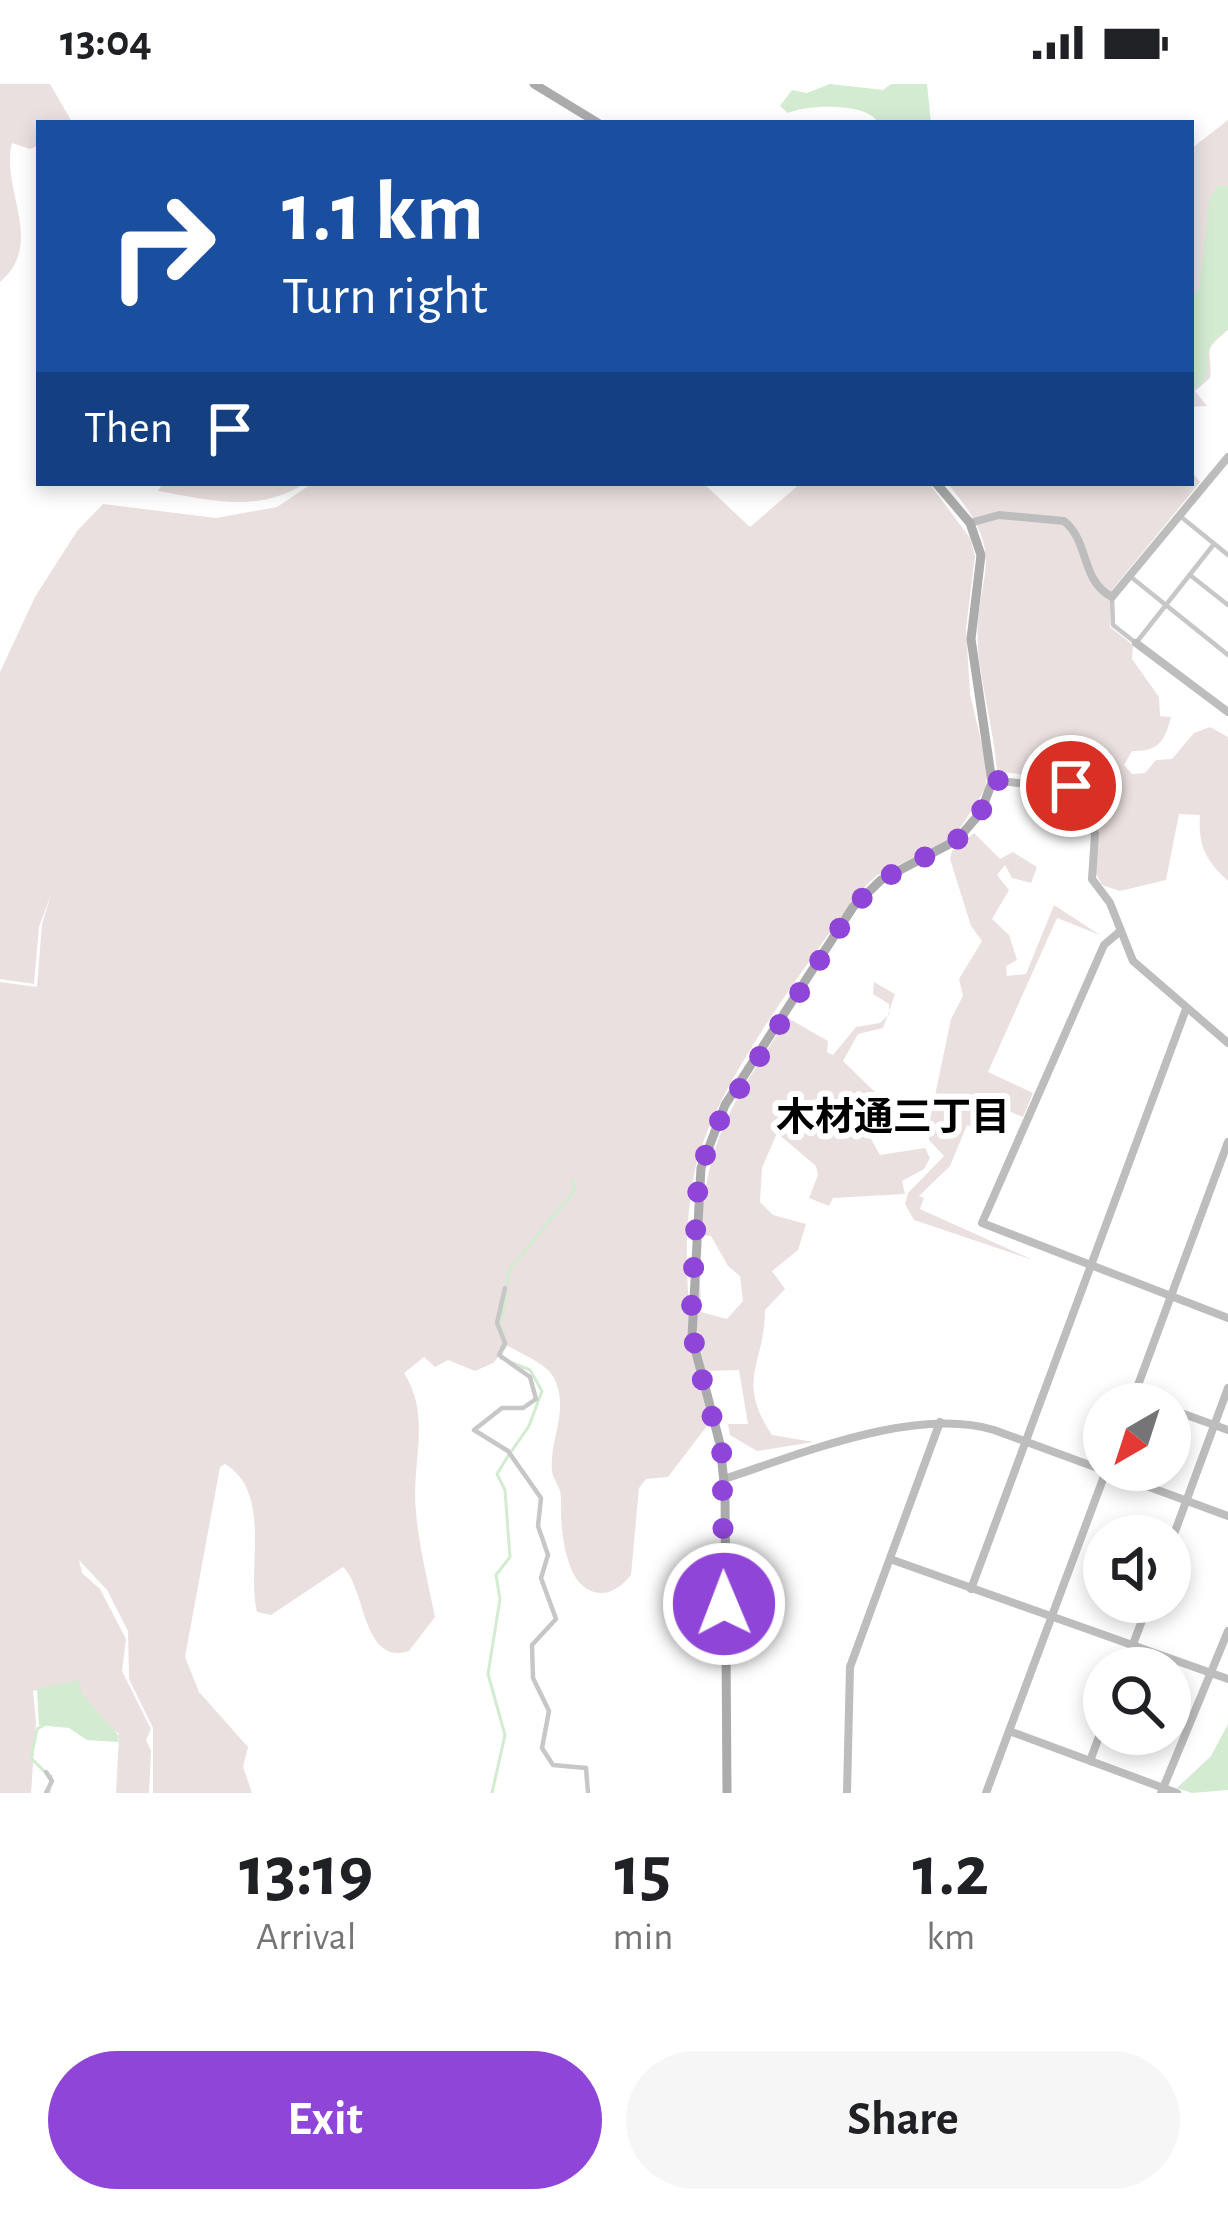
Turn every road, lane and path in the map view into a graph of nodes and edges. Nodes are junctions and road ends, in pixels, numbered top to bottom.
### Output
1 (534, 84) edge
2 (593, 120) edge
3 (1228, 457) edge
4 (938, 486) edge
5 (1180, 516) junction
6 (970, 524) junction
7 (1214, 544) junction
8 (1228, 555) edge
9 (1190, 574) junction
10 (1131, 578) junction
11 (1112, 597) junction
12 (1166, 605) junction
13 (1228, 605) edge
14 (1136, 643) junction
15 (1228, 656) edge
16 (1228, 712) edge
17 (992, 780) junction
18 (1118, 933) junction
19 (1186, 1009) junction
20 (1228, 1043) edge
21 (1228, 1142) edge
22 (1090, 1268) junction
23 (505, 1288) dead end
24 (1170, 1297) junction
25 (1228, 1318) edge
26 (1138, 1383) edge
27 (1228, 1388) edge
28 (1191, 1417) edge
29 (940, 1422) junction
30 (1214, 1425) junction
31 (1228, 1430) edge
32 (1025, 1442) junction
33 (1083, 1463) edge
34 (724, 1479) junction
35 (1099, 1491) edge
36 (1159, 1491) edge
37 (1186, 1501) junction
38 (1181, 1515) edge
39 (1228, 1516) edge
40 (890, 1559) junction
41 (971, 1589) junction
42 (1051, 1618) junction
43 (1228, 1631) edge
44 (1129, 1647) edge
45 (1191, 1668) edge
46 (1212, 1675) junction
47 (1228, 1679) edge
48 (1009, 1732) junction
49 (1092, 1755) edge
50 (1090, 1761) junction
51 (46, 1772) dead end
52 (1163, 1791) edge
53 (46, 1793) edge
54 (589, 1793) edge
55 (727, 1793) edge
56 (848, 1793) edge
57 (986, 1793) edge
58 (1177, 1793) edge

1 - 2 main road
3 - 5 street
4 - 6 main road
5 - 7 street
5 - 10 street
6 - 11 street
6 - 17 main road
7 - 8 street
7 - 9 street
9 - 12 street
9 - 13 street
10 - 11 street
10 - 12 street
11 - 14 street
12 - 14 street
12 - 15 street
14 - 16 street
17 - 18 street
17 - 34 main road
18 - 19 street
18 - 22 street
19 - 20 street
19 - 22 street
21 - 24 street
22 - 24 street
22 - 32 street
23 - 54 street
24 - 25 street
24 - 26 street
27 - 30 street
28 - 30 street
29 - 32 street
29 - 34 street
29 - 40 street
30 - 31 street
30 - 37 street
32 - 33 street
32 - 41 street
34 - 55 main road
35 - 42 street
36 - 37 street
37 - 38 street
37 - 39 street
40 - 41 street
40 - 56 street
41 - 42 street
42 - 44 street
42 - 48 street
43 - 46 street
45 - 46 street
46 - 47 street
46 - 52 street
48 - 50 street
48 - 57 street
49 - 50 street
50 - 52 street
51 - 53 street
52 - 58 street

